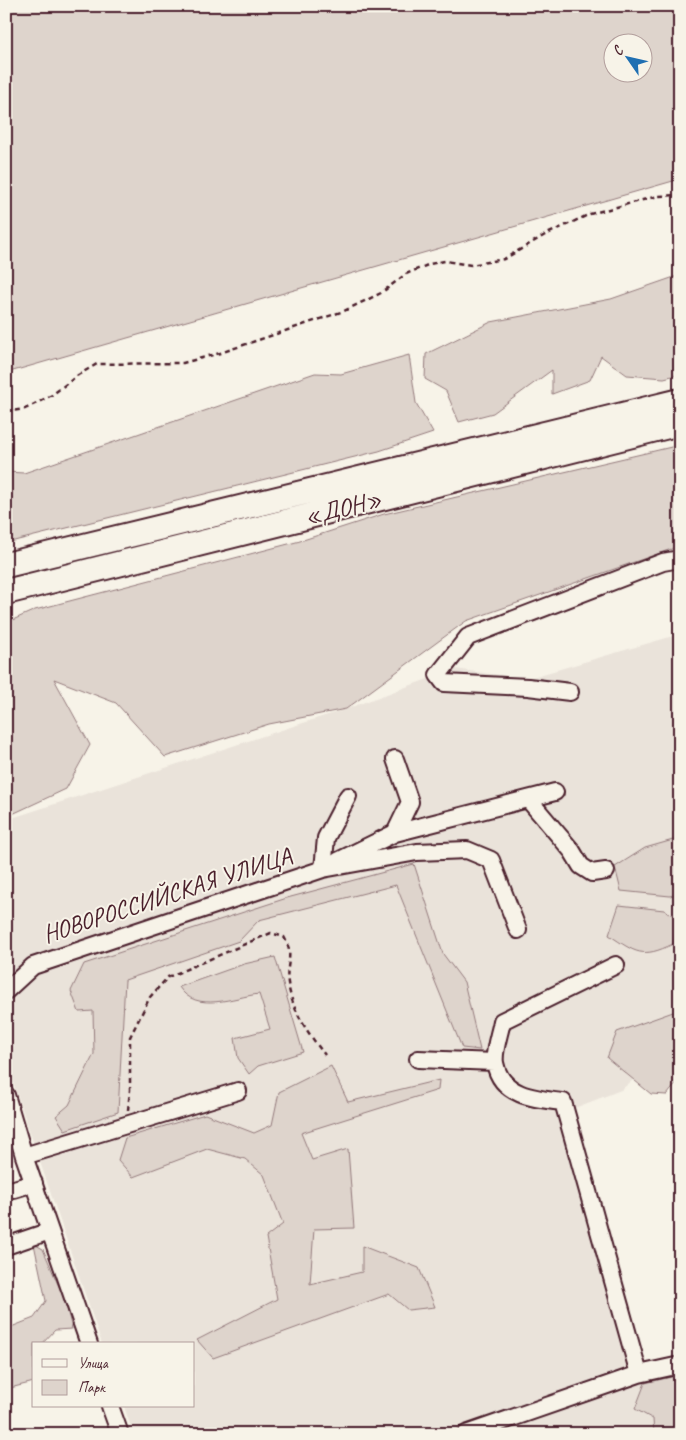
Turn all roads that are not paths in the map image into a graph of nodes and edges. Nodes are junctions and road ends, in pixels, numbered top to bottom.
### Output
1 (680, 401) edge
2 (680, 423) edge
3 (680, 559) edge
4 (6, 566) edge
5 (6, 592) edge
6 (570, 692) dead end
7 (395, 759) dead end
8 (555, 792) dead end
9 (348, 796) dead end
10 (528, 799) junction
11 (395, 833) junction
12 (323, 869) junction
13 (606, 871) dead end
14 (518, 930) dead end
15 (616, 965) dead end
16 (6, 991) edge
17 (418, 1059) dead end
18 (494, 1062) junction
19 (238, 1091) dead end
20 (6, 1095) edge
21 (24, 1156) junction
22 (34, 1182) junction
23 (14, 1189) dead end
24 (50, 1231) junction
25 (6, 1246) edge
26 (88, 1342) edge
27 (680, 1365) edge
28 (639, 1374) junction
29 (111, 1408) edge
30 (120, 1434) edge
31 (466, 1434) edge

1 - 4 highway, «ДОН»
2 - 5 highway, «ДОН»
3 - 6 street
7 - 11 street
8 - 10 street
9 - 12 street
10 - 11 street
10 - 13 street
11 - 12 street
12 - 14 street
12 - 16 street, НОВОРОССИЙСКАЯ УЛИЦА
15 - 18 street
17 - 18 street
18 - 28 street
19 - 21 street
20 - 21 street
21 - 22 street
22 - 23 street
22 - 24 street
24 - 25 street
24 - 26 street
27 - 28 street
28 - 31 street
29 - 30 street

